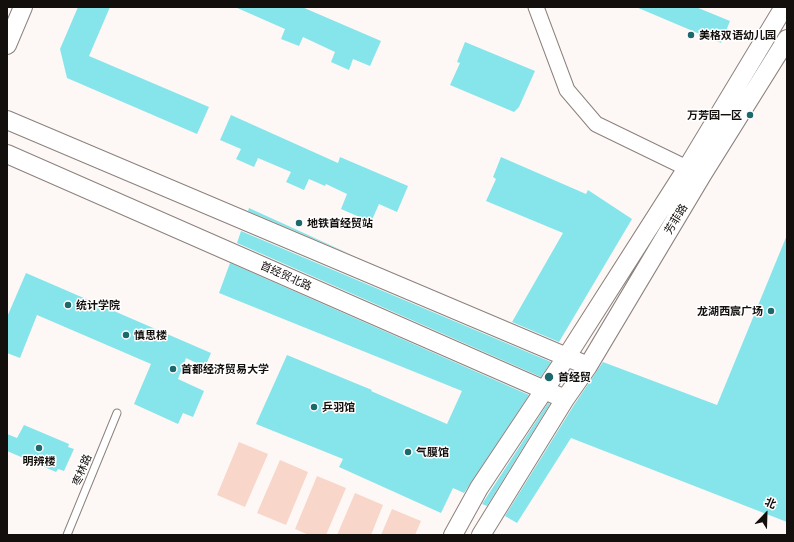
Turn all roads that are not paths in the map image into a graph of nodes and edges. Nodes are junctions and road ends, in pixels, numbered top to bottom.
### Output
1 (24, 7) edge
2 (536, 7) edge
3 (784, 7) edge
4 (787, 38) edge
5 (7, 45) edge
6 (7, 120) edge
7 (7, 154) edge
8 (694, 172) junction
9 (566, 356) junction
10 (588, 366) junction
11 (544, 390) junction
12 (565, 399) junction
13 (117, 413) dead end
14 (476, 494) junction
15 (499, 505) junction
16 (67, 535) edge
17 (453, 535) edge
18 (481, 535) edge

1 - 5 street
2 - 8 street
3 - 8 street, 芳菲路
4 - 8 street, 芳菲路
6 - 9 street
7 - 11 street, 首经贸北路
8 - 9 street, 芳菲路
8 - 10 street, 芳菲路
9 - 10 street
9 - 11 street, 芳菲路
10 - 12 street, 芳菲路
11 - 12 street, 首经贸北路
11 - 14 street, 芳菲路
12 - 15 street, 芳菲路
13 - 16 lane, 枣林路
14 - 15 street
14 - 17 street, 芳菲路
15 - 18 street, 芳菲路

